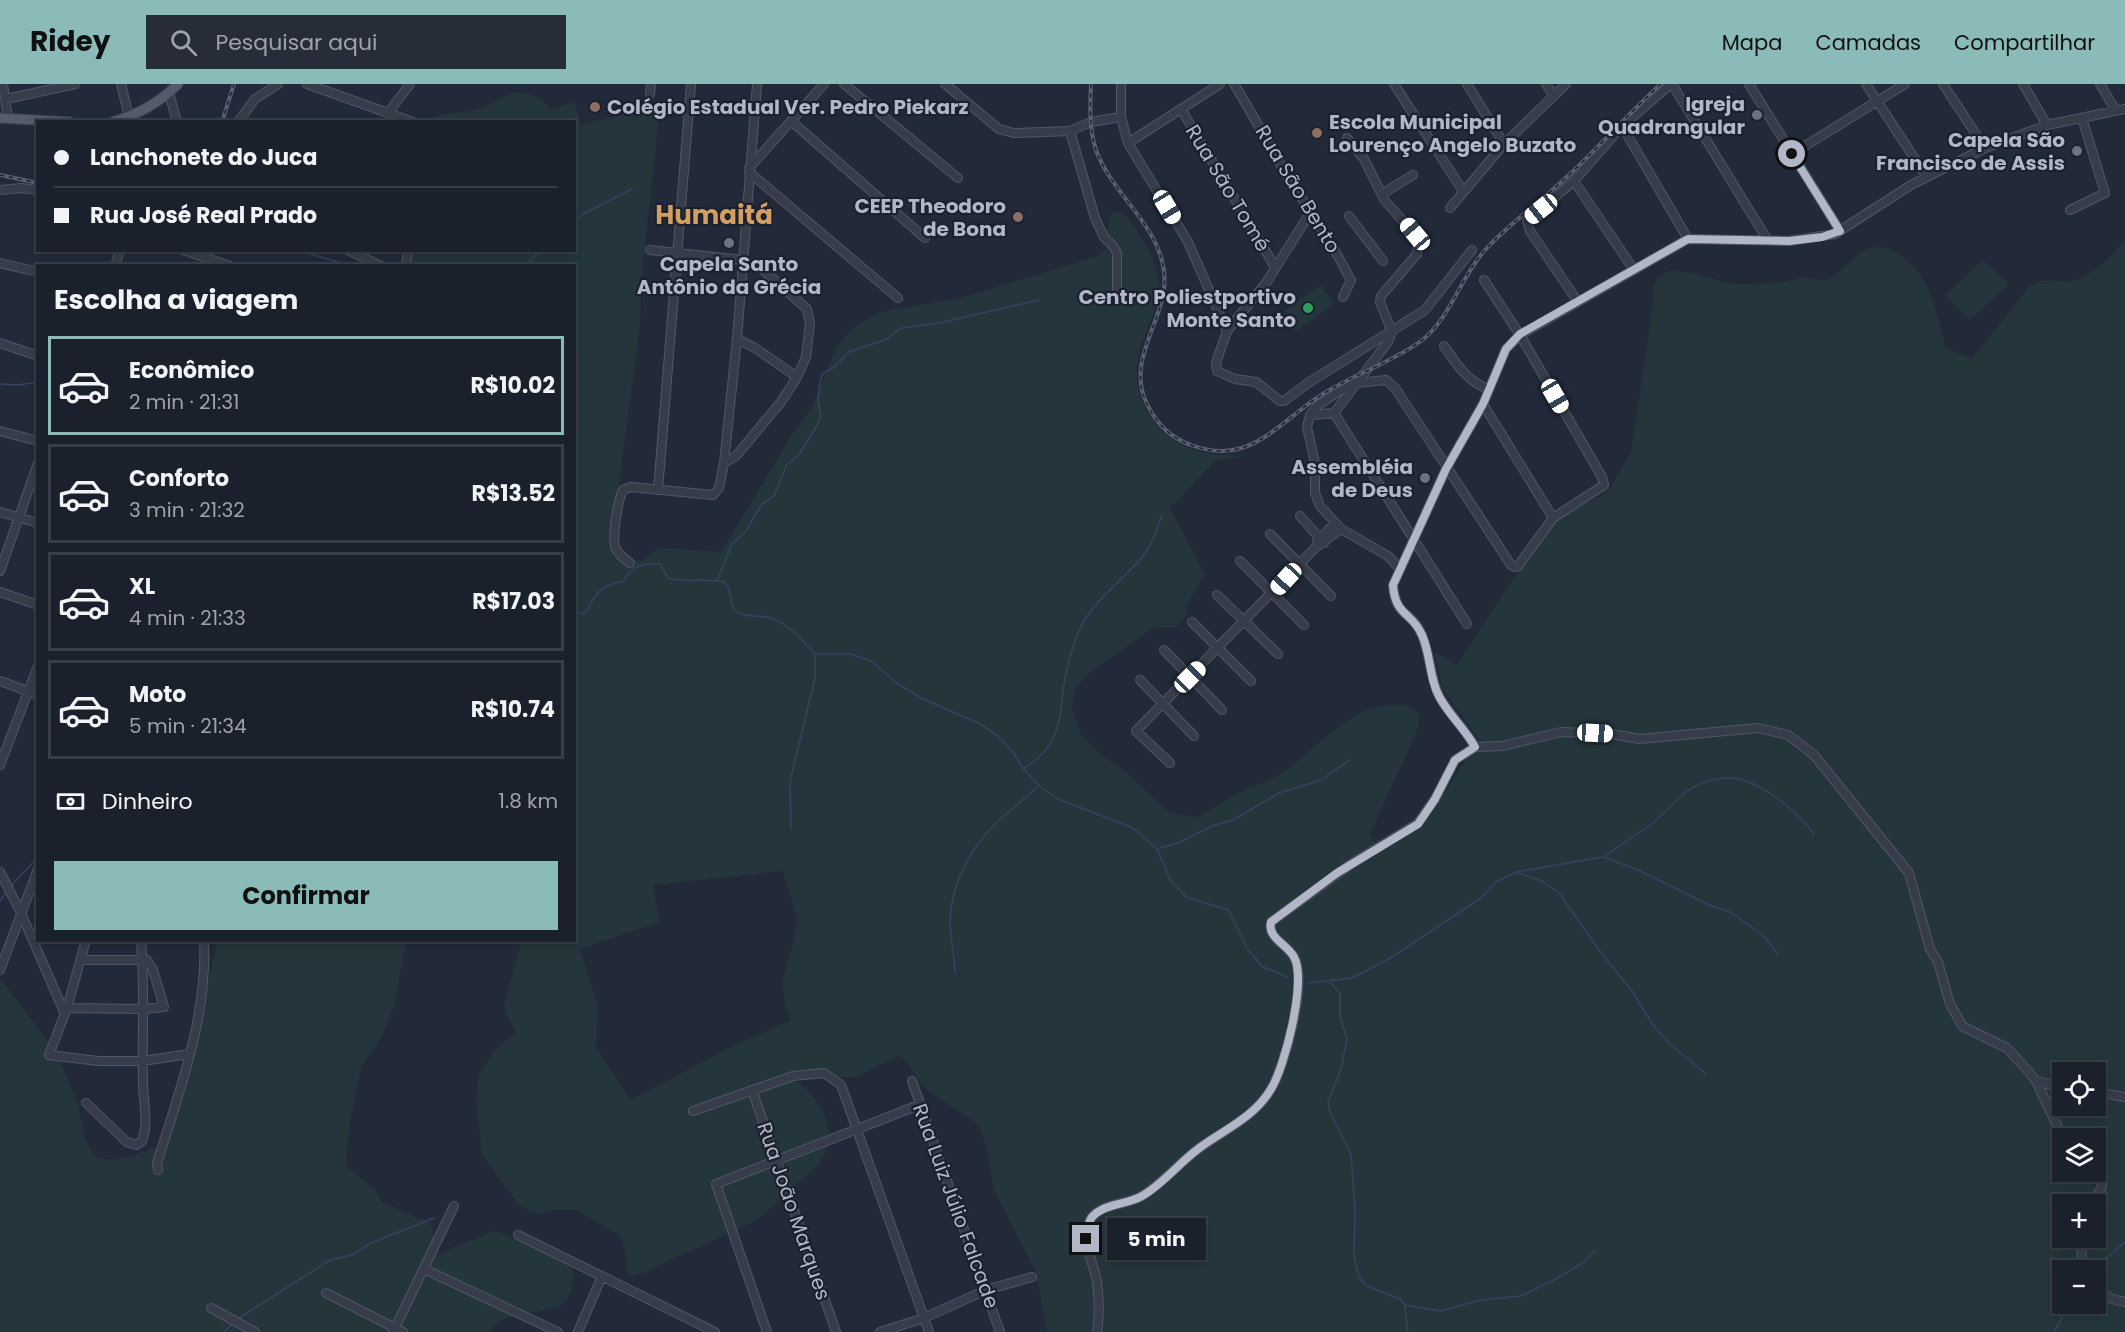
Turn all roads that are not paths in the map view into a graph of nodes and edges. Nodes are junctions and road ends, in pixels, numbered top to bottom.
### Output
1 (3, 84) edge
2 (75, 84) edge
3 (121, 84) edge
4 (178, 84) edge
5 (278, 84) edge
6 (307, 84) edge
7 (410, 84) edge
8 (651, 84) edge
9 (691, 84) edge
10 (757, 84) edge
11 (824, 84) edge
12 (844, 84) edge
13 (945, 84) edge
14 (1121, 84) edge
15 (1220, 84) edge
16 (1234, 84) edge
17 (1394, 84) edge
18 (1467, 84) edge
19 (1546, 84) edge
20 (1566, 84) edge
21 (1671, 84) edge
22 (1749, 84) edge
23 (1866, 84) edge
24 (1905, 84) edge
25 (1943, 84) edge
26 (2023, 84) edge
27 (2100, 84) edge
28 (169, 93) junction
29 (650, 94) dead end
30 (1553, 95) junction
31 (6, 99) junction
32 (1877, 102) junction
33 (1181, 109) junction
34 (2121, 110) edge
35 (388, 113) junction
36 (129, 117) junction
37 (1122, 117) junction
38 (2082, 118) junction
39 (4, 119) edge
40 (36, 120) edge
41 (119, 120) edge
42 (176, 120) edge
43 (239, 120) edge
44 (407, 120) edge
45 (791, 121) junction
46 (2048, 125) junction
47 (1622, 126) junction
48 (1070, 130) junction
49 (1347, 138) dead end
50 (1128, 143) junction
51 (1504, 144) junction
52 (1985, 148) junction
53 (1792, 154) junction
54 (749, 170) junction
55 (1413, 175) dead end
56 (1926, 176) junction
57 (958, 178) dead end
58 (1574, 181) junction
59 (0, 190) edge
60 (36, 190) edge
61 (1463, 191) junction
62 (1382, 194) junction
63 (1450, 208) dead end
64 (2070, 210) dead end
65 (1310, 213) junction
66 (1348, 216) dead end
67 (1840, 231) junction
68 (925, 238) dead end
69 (1688, 239) junction
70 (1768, 241) junction
71 (650, 250) dead end
72 (1472, 250) dead end
73 (189, 252) edge
74 (352, 252) edge
75 (678, 252) junction
76 (742, 260) junction
77 (1383, 261) dead end
78 (0, 263) edge
79 (224, 264) edge
80 (377, 264) edge
81 (1275, 267) junction
82 (1634, 270) junction
83 (36, 272) edge
84 (1484, 280) dead end
85 (898, 297) dead end
86 (1343, 297) dead end
87 (1117, 299) dead end
88 (1578, 302) junction
89 (1227, 331) junction
90 (1392, 332) junction
91 (1520, 334) junction
92 (737, 339) junction
93 (0, 343) edge
94 (1444, 346) dead end
95 (36, 355) edge
96 (797, 377) junction
97 (1360, 379) junction
98 (1488, 389) junction
99 (1483, 404) junction
100 (1334, 413) junction
101 (1310, 415) junction
102 (0, 431) edge
103 (36, 440) edge
104 (724, 463) junction
105 (36, 469) edge
106 (1446, 469) junction
107 (658, 490) junction
108 (0, 512) edge
109 (1300, 516) dead end
110 (19, 518) junction
111 (1553, 518) junction
112 (36, 522) edge
113 (1338, 526) junction
114 (1270, 534) dead end
115 (1322, 541) junction
116 (1413, 542) junction
117 (1240, 561) dead end
118 (630, 563) dead end
119 (1300, 564) junction
120 (1399, 568) junction
121 (0, 571) edge
122 (0, 592) edge
123 (1272, 593) junction
124 (1217, 595) dead end
125 (1331, 596) dead end
126 (36, 604) edge
127 (1245, 621) junction
128 (1192, 622) dead end
129 (1467, 624) dead end
130 (1304, 625) dead end
131 (1218, 648) junction
132 (1164, 650) dead end
133 (1278, 654) dead end
134 (36, 671) edge
135 (1190, 677) junction
136 (1140, 680) dead end
137 (0, 681) edge
138 (1251, 681) dead end
139 (28, 692) junction
140 (36, 694) edge
141 (1163, 704) junction
142 (1222, 710) dead end
143 (1194, 736) dead end
144 (1475, 747) junction
145 (1170, 763) dead end
146 (0, 765) edge
147 (0, 872) edge
148 (36, 875) edge
149 (21, 914) junction
150 (86, 942) edge
151 (141, 942) edge
152 (204, 942) edge
153 (142, 958) junction
154 (82, 960) junction
155 (0, 970) edge
156 (143, 1010) junction
157 (66, 1011) junction
158 (189, 1054) junction
159 (143, 1061) junction
160 (912, 1081) dead end
161 (2036, 1081) junction
162 (2052, 1085) edge
163 (752, 1090) junction
164 (2106, 1094) edge
165 (2125, 1097) edge
166 (86, 1102) dead end
167 (919, 1105) junction
168 (693, 1111) dead end
169 (2058, 1128) edge
170 (858, 1129) junction
171 (777, 1160) junction
172 (158, 1170) dead end
173 (454, 1206) dead end
174 (518, 1235) dead end
175 (424, 1269) junction
176 (602, 1276) junction
177 (1032, 1277) dead end
178 (986, 1290) junction
179 (326, 1293) dead end
180 (2106, 1295) edge
181 (2125, 1302) edge
182 (211, 1308) dead end
183 (924, 1318) junction
184 (397, 1331) edge
185 (255, 1332) edge
186 (558, 1332) edge
187 (578, 1332) edge
188 (715, 1332) edge
189 (767, 1332) edge
190 (836, 1332) edge
191 (880, 1332) edge
192 (929, 1332) edge
193 (1000, 1332) edge
194 (1097, 1332) edge

1 - 31 street
2 - 31 street
3 - 36 street
4 - 28 main road
5 - 43 street
6 - 35 street
7 - 35 street
8 - 29 street
9 - 75 street
10 - 54 street
11 - 45 street
12 - 57 street
13 - 48 street
14 - 37 street
15 - 33 street
16 - 65 street, Rua São Bento
17 - 61 street
18 - 51 street
19 - 30 street
20 - 30 street
21 - 47 street
21 - 70 street
22 - 53 street
23 - 32 street
24 - 32 street
25 - 52 street
26 - 46 street
27 - 34 street
28 - 36 main road
28 - 42 street
30 - 51 street
31 - 39 street
32 - 53 street
32 - 56 street
33 - 50 street
33 - 81 street, Rua São Tomé
34 - 38 street
35 - 44 street
36 - 41 main road
37 - 48 street
37 - 50 street
38 - 46 street
38 - 64 street
39 - 40 main road
45 - 54 street
45 - 68 street
46 - 52 street
47 - 58 street
47 - 69 street
48 - 87 street
49 - 62 street
50 - 89 street
51 - 61 street
52 - 56 street
53 - 67 street
54 - 76 street
54 - 85 street
55 - 62 street
56 - 67 street
58 - 82 street
58 - 88 street
59 - 60 street
61 - 63 street
62 - 90 street
65 - 81 street
65 - 86 street, Rua São Bento
66 - 77 street
67 - 70 street
69 - 70 street
69 - 82 street
71 - 75 street
72 - 90 street
73 - 79 street
74 - 80 street
75 - 76 street
75 - 107 street
76 - 92 street
76 - 96 street
78 - 83 street
81 - 89 street
82 - 88 street
84 - 91 street
88 - 91 street
89 - 90 street
90 - 97 street
91 - 98 street
91 - 111 street
92 - 96 street
92 - 104 street
93 - 95 street
94 - 98 street
96 - 104 street
97 - 100 street
97 - 101 street
97 - 106 street
98 - 99 street
99 - 106 street
99 - 111 street
100 - 101 street
100 - 116 street
101 - 113 street
102 - 103 street
104 - 107 street
105 - 110 street
106 - 111 street
106 - 116 street
107 - 118 street
108 - 110 street
109 - 115 street
110 - 112 street
110 - 121 street
113 - 115 street
113 - 120 street
114 - 119 street
115 - 119 street
116 - 120 street
116 - 129 street
117 - 123 street
119 - 123 street
119 - 125 street
120 - 144 street
122 - 126 street
123 - 127 street
123 - 130 street
124 - 127 street
127 - 131 street
127 - 133 street
128 - 131 street
131 - 135 street
131 - 138 street
132 - 135 street
134 - 139 street
135 - 141 street
135 - 142 street
136 - 141 street
137 - 139 street
139 - 140 street
139 - 146 street
141 - 143 street
141 - 145 street
144 - 161 street
144 - 194 street
147 - 149 street
148 - 149 street
149 - 155 street
149 - 157 street
150 - 154 street
151 - 153 street
152 - 158 street
153 - 154 street
153 - 156 street
153 - 156 street
154 - 157 street
156 - 157 street
156 - 159 street
157 - 159 street
158 - 159 street
158 - 172 street
159 - 166 street
160 - 167 street, Rua Luiz Júlio Falcade
161 - 162 street
161 - 169 street
163 - 168 street
163 - 170 street
163 - 171 street, Rua João Marques
164 - 165 street
167 - 170 street
167 - 178 street, Rua Luiz Júlio Falcade
170 - 171 street
170 - 183 street
171 - 189 street
171 - 190 street, Rua João Marques
173 - 175 street
174 - 176 street
175 - 184 street
175 - 186 street
176 - 187 street
176 - 188 street
177 - 178 street
178 - 183 street
178 - 193 street, Rua Luiz Júlio Falcade
179 - 184 street
180 - 181 street
182 - 185 street
183 - 191 street
183 - 192 street

